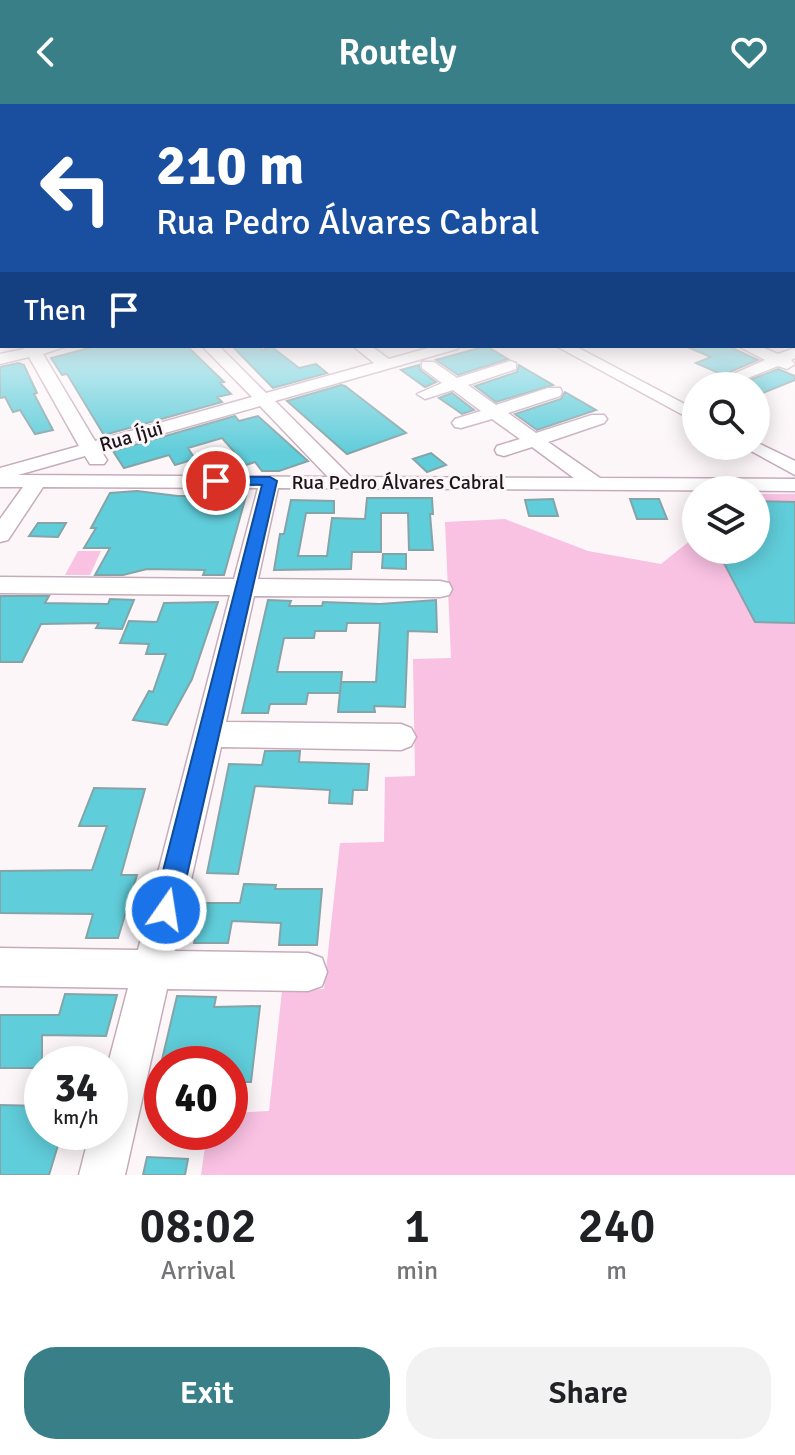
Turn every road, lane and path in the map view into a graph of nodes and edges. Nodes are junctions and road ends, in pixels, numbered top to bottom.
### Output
1 (22, 352) edge
2 (33, 352) edge
3 (216, 352) edge
4 (369, 352) edge
5 (432, 352) edge
6 (575, 352) edge
7 (759, 352) edge
8 (795, 353) edge
9 (0, 359) edge
10 (777, 360) junction
11 (387, 365) junction
12 (428, 365) dead end
13 (510, 366) dead end
14 (795, 367) edge
15 (748, 372) edge
16 (455, 384) junction
17 (554, 392) dead end
18 (425, 394) dead end
19 (682, 399) edge
20 (262, 400) junction
21 (671, 404) junction
22 (682, 410) edge
23 (493, 412) junction
24 (598, 419) dead end
25 (461, 423) dead end
26 (537, 441) junction
27 (90, 448) junction
28 (504, 450) dead end
29 (770, 456) edge
30 (795, 469) edge
31 (0, 474) edge
32 (0, 481) edge
33 (37, 481) junction
34 (270, 481) junction
35 (108, 482) junction
36 (345, 482) junction
37 (593, 482) junction
38 (795, 485) edge
39 (0, 535) edge
40 (0, 585) edge
41 (245, 586) junction
42 (440, 589) dead end
43 (209, 734) junction
44 (401, 737) dead end
45 (0, 967) edge
46 (152, 969) junction
47 (308, 972) dead end
48 (102, 1175) edge

1 - 9 street
2 - 27 street
3 - 20 street
4 - 11 street
5 - 11 street, Rua Íjui
6 - 21 street
7 - 10 street
8 - 10 street
10 - 14 street
10 - 15 street
11 - 20 street, Rua Íjui
12 - 16 street
13 - 16 street
16 - 18 street
16 - 23 street
17 - 23 street
19 - 21 street
20 - 27 street, Rua Íjui
20 - 36 street
21 - 22 street
23 - 25 street
23 - 26 street
24 - 26 street
26 - 28 street
26 - 37 street
27 - 31 street, Rua Íjui
27 - 35 street
29 - 30 street
32 - 33 street, Rua Pedro Álvares Cabral
33 - 35 street, Rua Pedro Álvares Cabral
33 - 39 street
34 - 35 street, Rua Pedro Álvares Cabral
34 - 36 street, Rua Pedro Álvares Cabral
34 - 41 street
36 - 37 street, Rua Pedro Álvares Cabral
37 - 38 street, Rua Pedro Álvares Cabral
40 - 41 street
41 - 42 street
41 - 43 street
43 - 44 street
43 - 46 street
45 - 46 street
46 - 47 street
46 - 48 street

